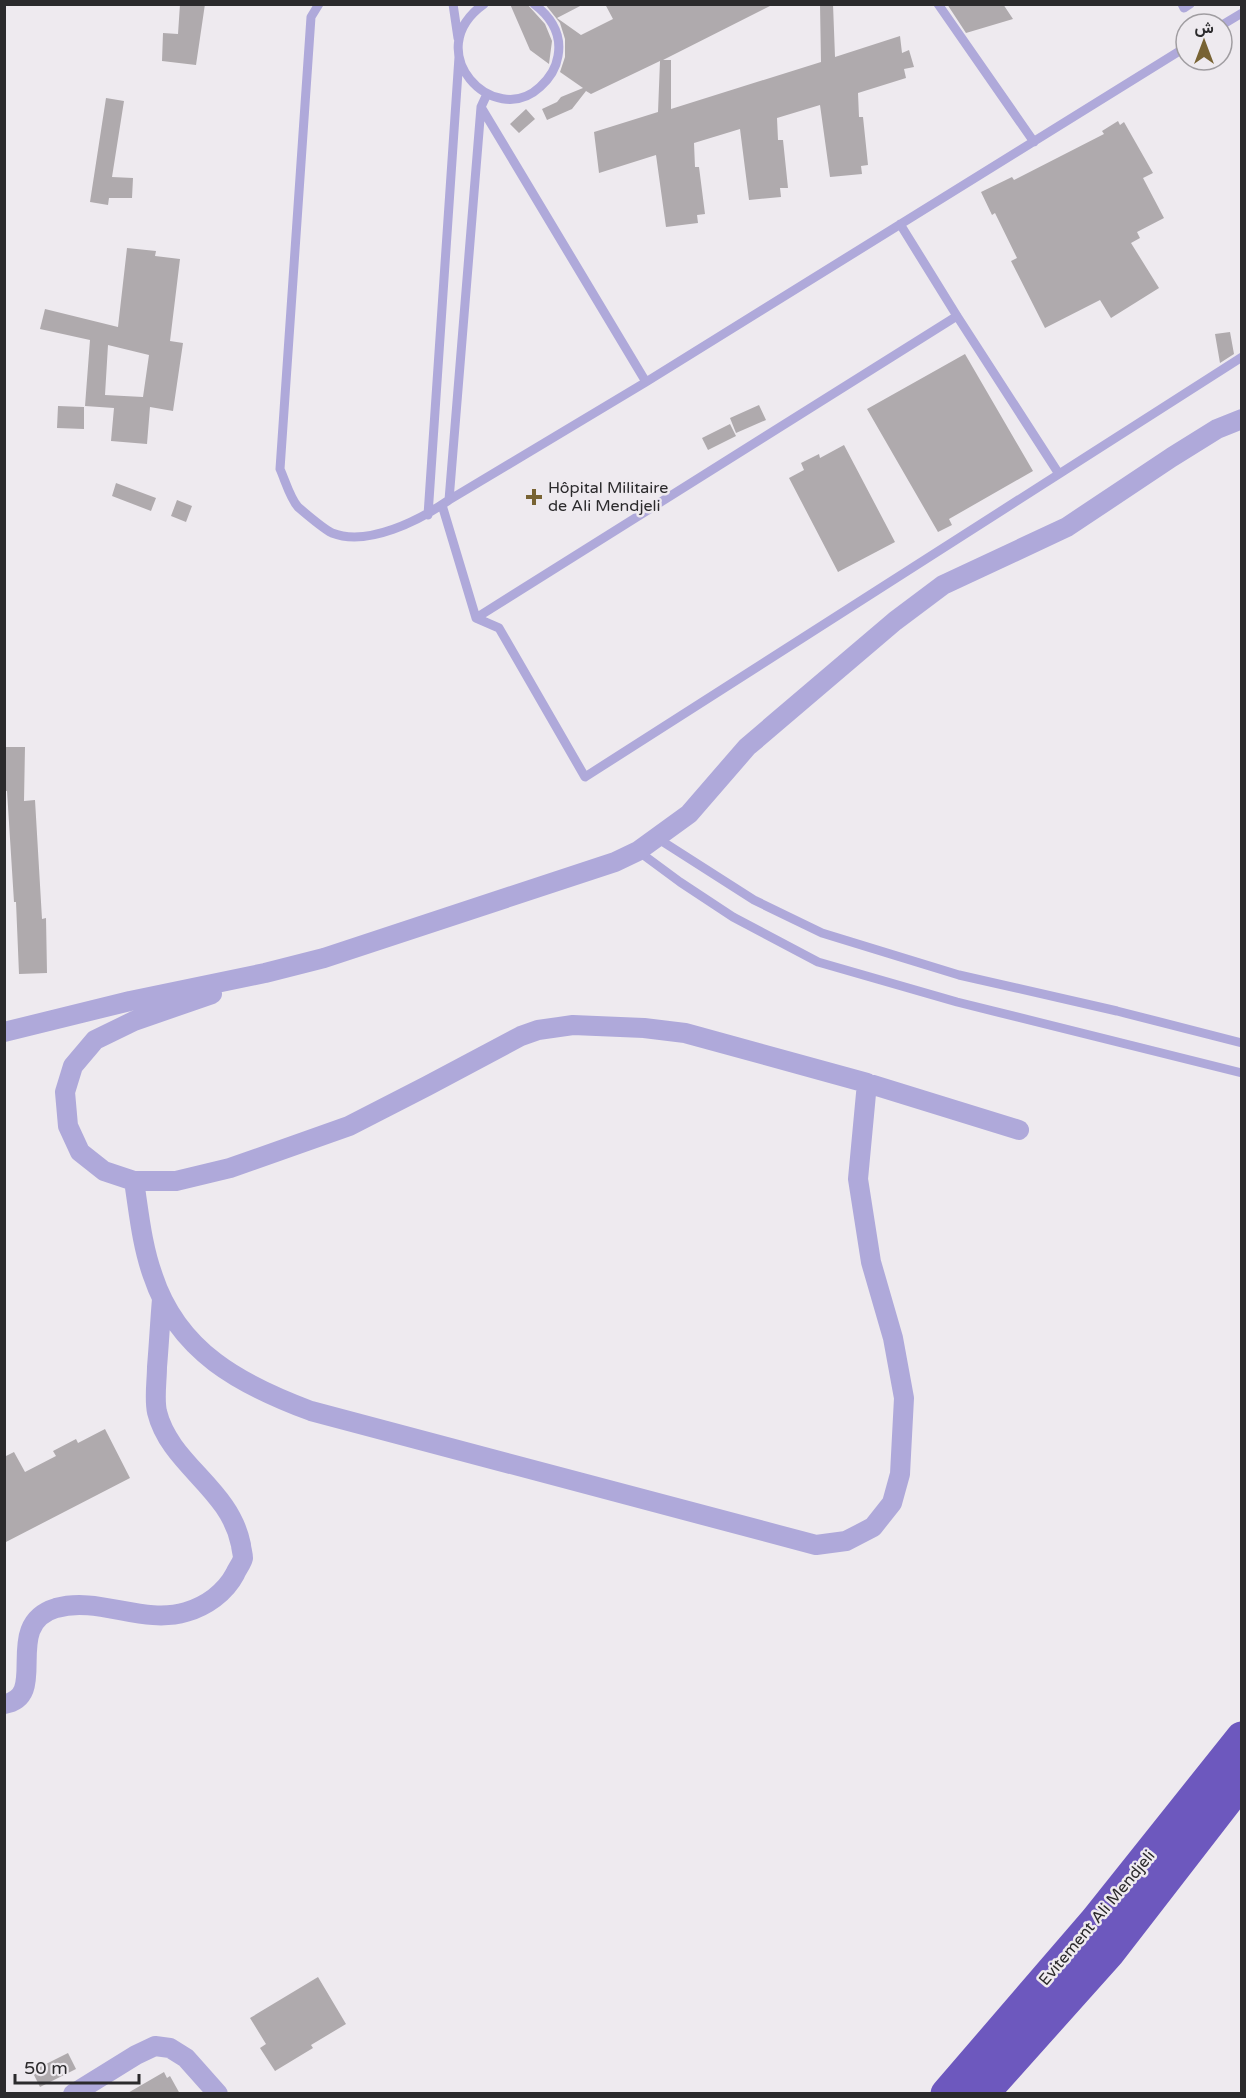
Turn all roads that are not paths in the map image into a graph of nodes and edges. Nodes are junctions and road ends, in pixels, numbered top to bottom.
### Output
1 (319, 4) edge
2 (453, 4) edge
3 (484, 4) edge
4 (534, 4) edge
5 (938, 4) edge
6 (1182, 4) edge
7 (1190, 4) edge
8 (459, 40) junction
9 (1174, 54) edge
10 (459, 57) junction
11 (487, 94) junction
12 (481, 107) junction
13 (1034, 142) junction
14 (900, 224) junction
15 (957, 316) junction
16 (1242, 357) edge
17 (646, 382) junction
18 (1242, 419) edge
19 (1059, 474) junction
20 (445, 503) junction
21 (428, 515) junction
22 (476, 618) junction
23 (656, 837) junction
24 (638, 851) junction
25 (265, 973) junction
26 (4, 1032) edge
27 (1242, 1044) edge
28 (1242, 1073) edge
29 (867, 1083) junction
30 (1019, 1130) dead end
31 (134, 1181) junction
32 (162, 1299) junction
33 (4, 1704) edge
34 (1242, 1738) edge
35 (1242, 1780) edge
36 (216, 2093) edge
37 (73, 2094) edge
38 (947, 2094) edge
39 (982, 2094) edge

1 - 21 lane
2 - 8 lane
3 - 8 lane
4 - 11 lane
5 - 13 lane
6 - 7 lane
8 - 10 lane
9 - 13 lane
10 - 11 lane
10 - 21 lane
11 - 12 lane
12 - 17 lane
12 - 20 lane
13 - 14 lane
14 - 15 lane
14 - 17 lane
15 - 19 lane
15 - 22 lane
16 - 19 lane
17 - 20 lane
18 - 23 street
19 - 22 lane
20 - 21 lane
20 - 22 lane
23 - 24 street
23 - 27 lane
24 - 25 street
24 - 28 lane
25 - 26 street
25 - 31 street
29 - 30 street
29 - 31 street
29 - 32 street
31 - 32 street
32 - 33 street
34 - 38 highway, Evitement Ali Mendjeli
35 - 39 highway, Evitement Ali Mendjeli
36 - 37 street

